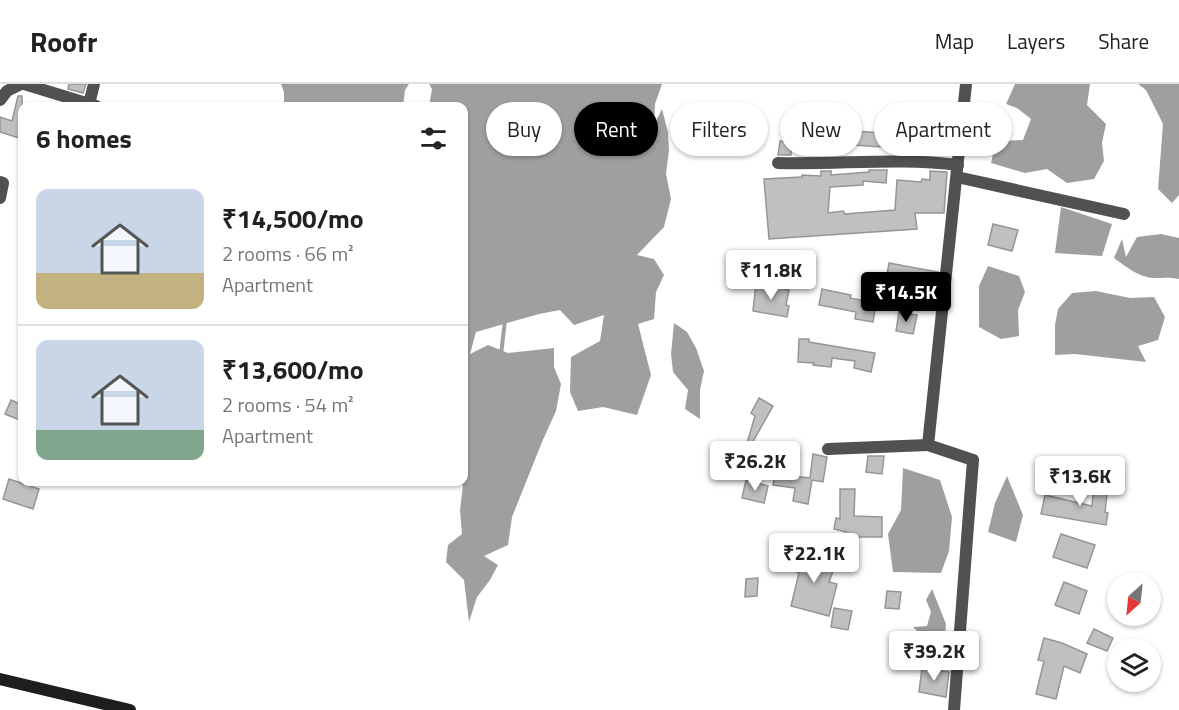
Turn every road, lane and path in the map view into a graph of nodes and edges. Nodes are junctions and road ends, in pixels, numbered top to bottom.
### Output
1 (22, 84) edge
2 (94, 84) edge
3 (966, 84) edge
4 (0, 100) edge
5 (82, 102) edge
6 (92, 102) edge
7 (778, 163) dead end
8 (957, 171) junction
9 (0, 182) edge
10 (0, 198) edge
11 (1124, 214) dead end
12 (928, 445) junction
13 (828, 449) dead end
14 (0, 679) edge
15 (129, 710) edge
16 (954, 710) edge

1 - 4 street
1 - 5 street
2 - 6 street
3 - 8 street
7 - 8 street
8 - 11 street
8 - 12 street
9 - 10 street
12 - 13 street
12 - 16 street
14 - 15 main road

